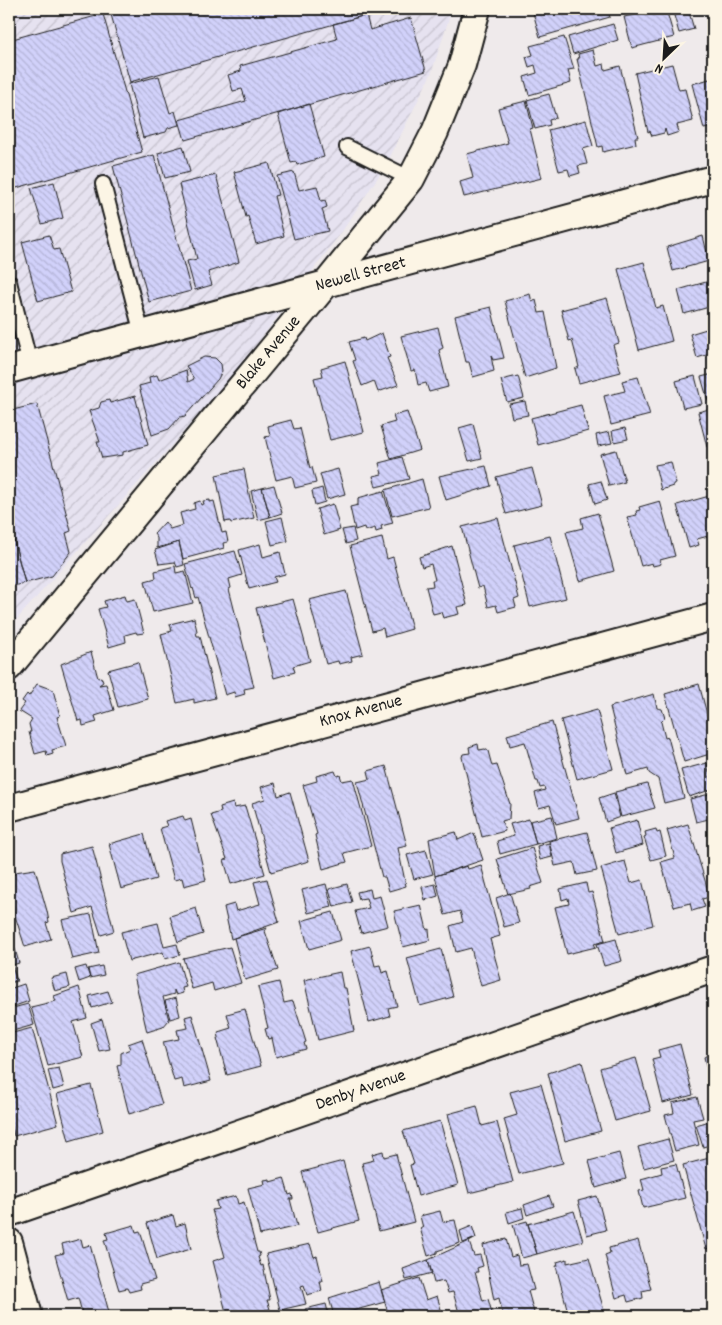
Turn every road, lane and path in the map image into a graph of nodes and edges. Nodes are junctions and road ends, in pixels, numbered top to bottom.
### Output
1 (477, 9) edge
2 (347, 147) dead end
3 (411, 178) junction
4 (713, 179) edge
5 (103, 184) dead end
6 (9, 282) edge
7 (326, 284) junction
8 (142, 334) junction
9 (19, 367) edge
10 (713, 617) edge
11 (9, 667) edge
12 (9, 808) edge
13 (713, 969) edge
14 (9, 1213) edge
15 (9, 1242) edge
16 (29, 1316) edge

1 - 3 street, Blake Avenue
2 - 3 lane
3 - 7 street, Blake Avenue
4 - 7 street, Newell Street
5 - 8 lane
6 - 9 lane
7 - 8 street, Newell Street
7 - 11 street, Blake Avenue
8 - 9 street, Newell Street
10 - 12 street, Knox Avenue
13 - 14 street, Denby Avenue
15 - 16 street

